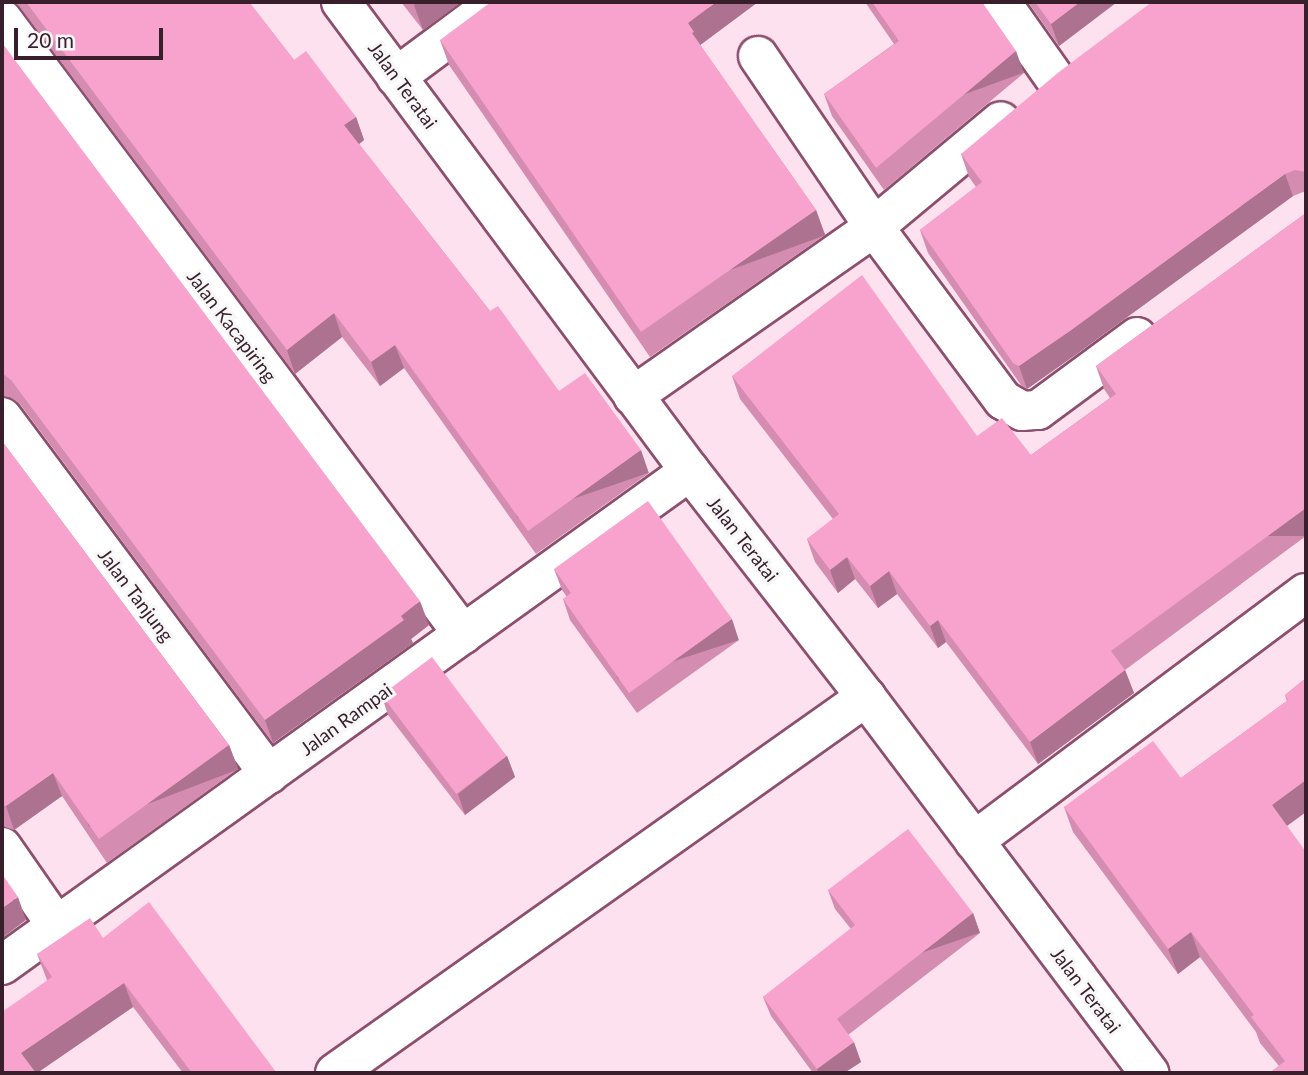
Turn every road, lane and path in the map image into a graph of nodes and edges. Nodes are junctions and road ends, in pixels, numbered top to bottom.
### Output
1 (341, 2) edge
2 (496, 2) edge
3 (1001, 2) edge
4 (2, 19) edge
5 (1087, 52) edge
6 (758, 56) dead end
7 (396, 77) junction
8 (1054, 77) junction
9 (874, 227) junction
10 (1161, 320) edge
11 (633, 396) junction
12 (2, 417) edge
13 (690, 471) junction
14 (1306, 593) edge
15 (463, 634) junction
16 (866, 696) junction
17 (269, 774) junction
18 (974, 841) junction
19 (2, 847) edge
20 (57, 926) junction
21 (2, 965) edge
22 (335, 1073) edge
23 (1149, 1073) edge

1 - 7 street, Jalan Teratai
2 - 7 street
3 - 8 street
4 - 15 street, Jalan Kacapiring
5 - 8 street
6 - 9 street
7 - 11 street, Jalan Teratai
8 - 9 street
9 - 10 street
9 - 11 street
11 - 13 street, Jalan Teratai
12 - 17 street, Jalan Tanjung
13 - 15 street, Jalan Rampai
13 - 16 street, Jalan Teratai
14 - 18 street
15 - 17 street, Jalan Rampai
16 - 18 street, Jalan Teratai
16 - 22 street
17 - 20 street, Jalan Rampai
18 - 23 street, Jalan Teratai
19 - 20 street
20 - 21 street, Jalan Rampai

